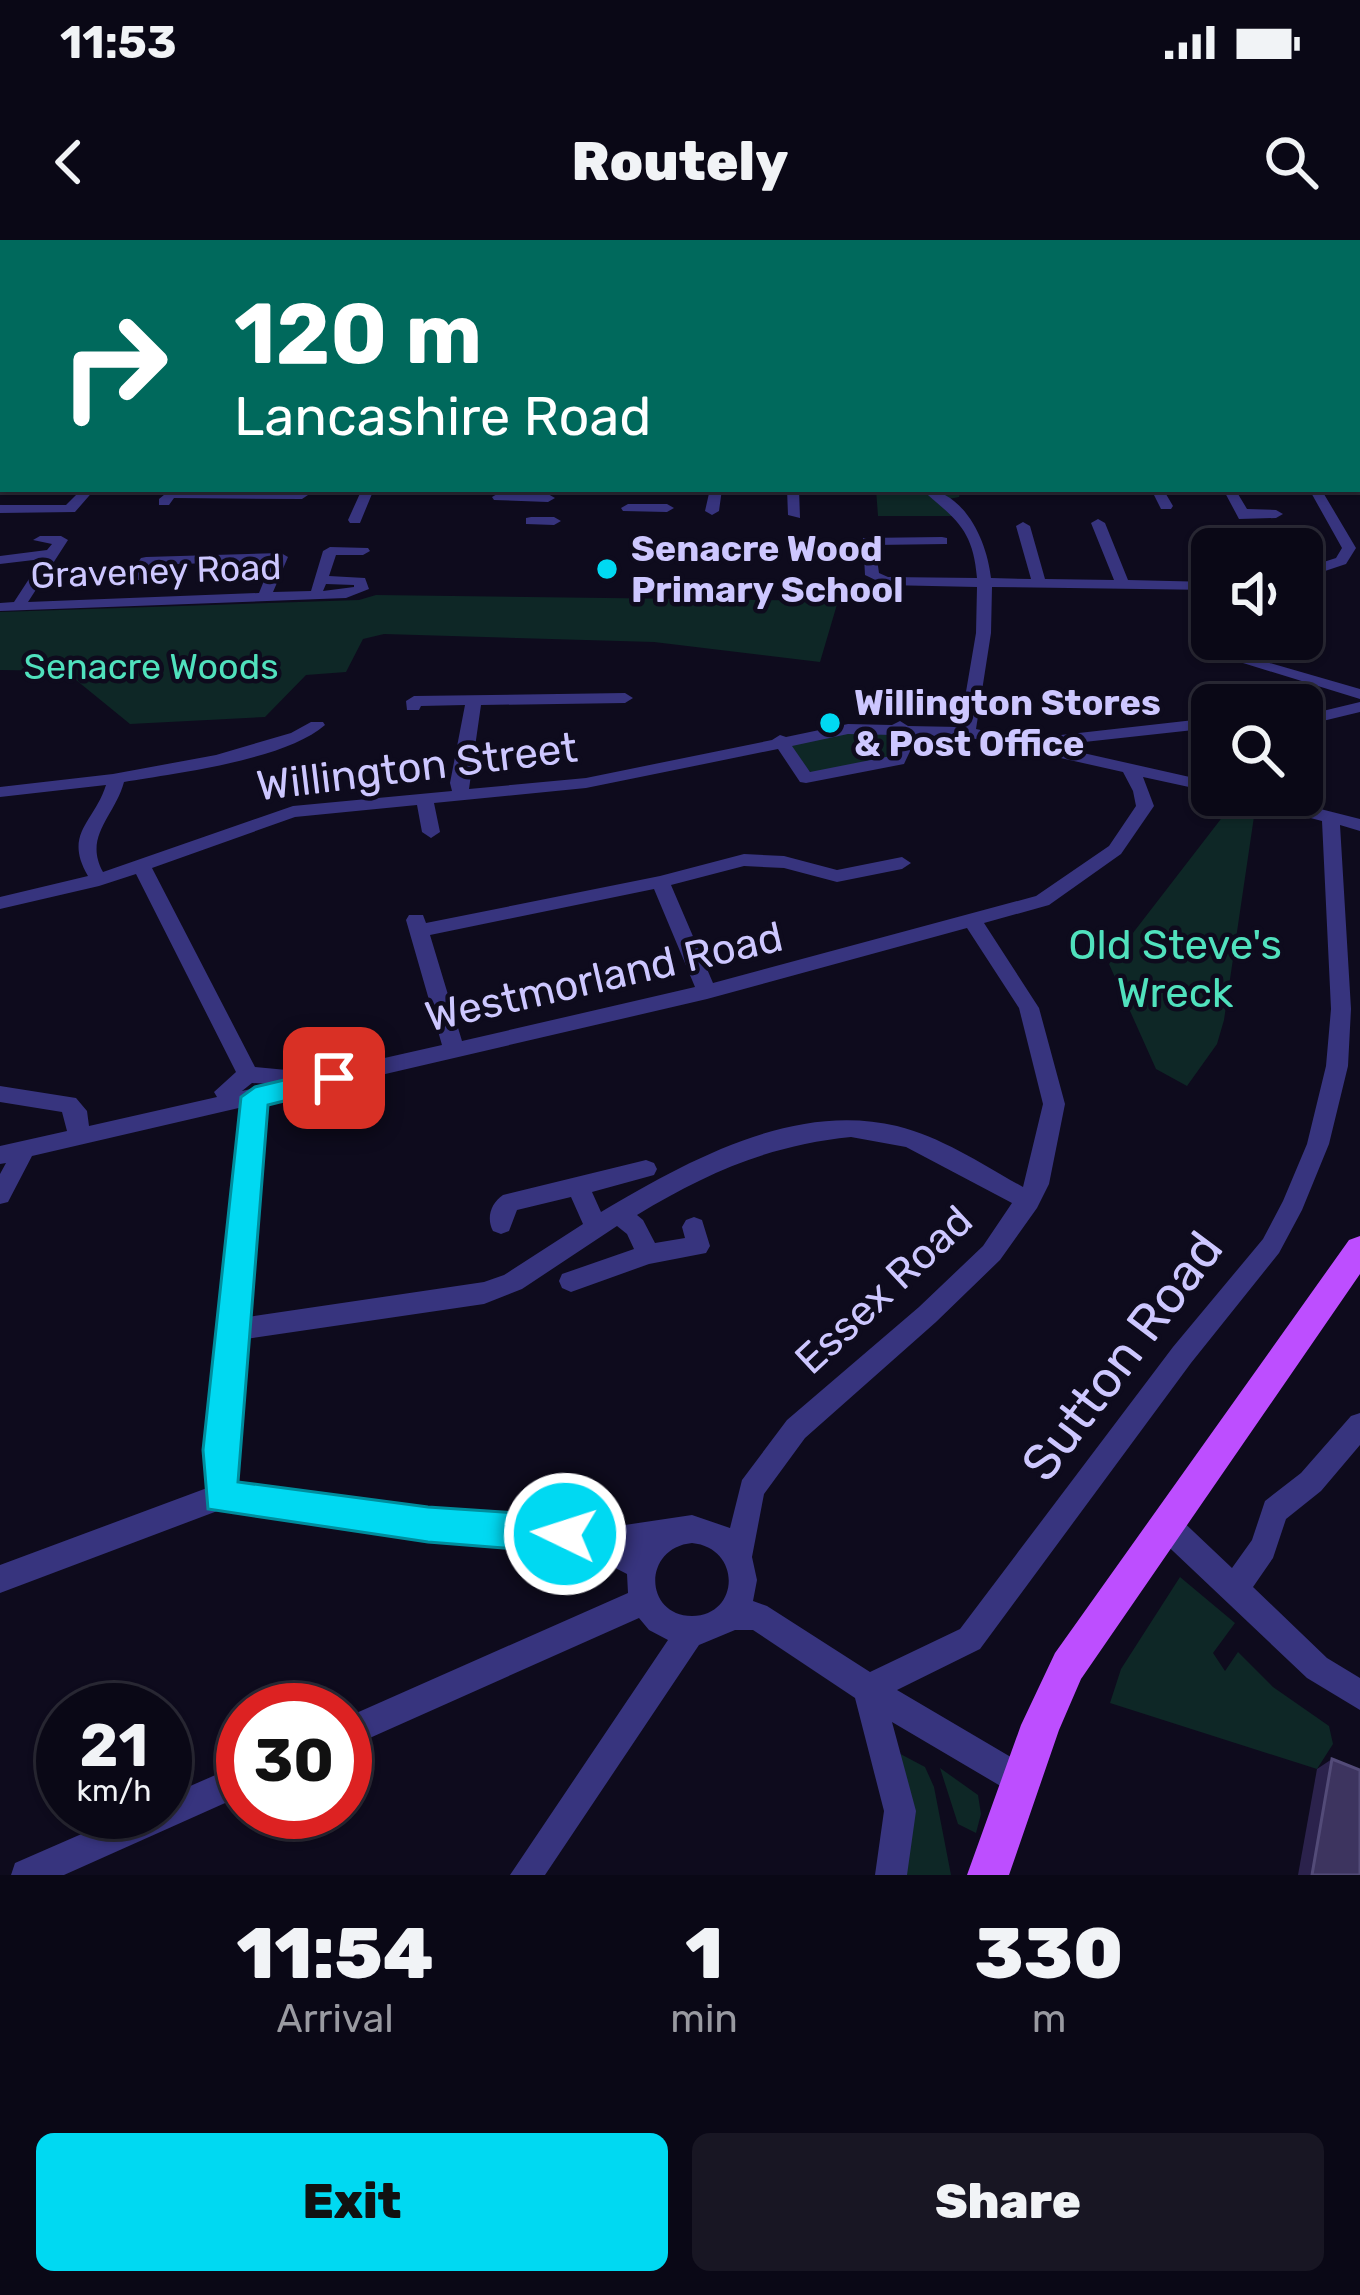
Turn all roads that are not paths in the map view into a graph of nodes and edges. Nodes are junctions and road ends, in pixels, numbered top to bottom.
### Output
1 (86, 492) edge
2 (198, 492) edge
3 (234, 492) edge
4 (367, 492) edge
5 (629, 492) edge
6 (715, 492) edge
7 (794, 492) edge
8 (931, 492) edge
9 (1159, 492) edge
10 (1231, 492) edge
11 (1317, 492) edge
12 (549, 494) edge
13 (302, 495) dead end
14 (500, 497) dead end
15 (164, 502) dead end
16 (1166, 506) dead end
17 (0, 508) edge
18 (667, 508) dead end
19 (712, 511) dead end
20 (1276, 514) dead end
21 (795, 515) dead end
22 (355, 520) dead end
23 (543, 521) dead end
24 (1100, 523) dead end
25 (1023, 526) dead end
26 (40, 540) dead end
27 (942, 541) dead end
28 (363, 550) dead end
29 (52, 554) junction
30 (0, 560) edge
31 (1323, 567) edge
32 (135, 577) dead end
33 (985, 581) junction
34 (1040, 583) junction
35 (1124, 586) junction
36 (1191, 586) edge
37 (264, 597) junction
38 (20, 605) junction
39 (0, 607) edge
40 (1243, 660) edge
41 (1360, 694) edge
42 (625, 698) dead end
43 (474, 700) junction
44 (1360, 706) edge
45 (413, 707) dead end
46 (1323, 716) edge
47 (319, 724) dead end
48 (1191, 725) edge
49 (900, 726) junction
50 (967, 732) junction
51 (780, 740) junction
52 (1046, 751) junction
53 (1129, 767) junction
54 (116, 778) junction
55 (1191, 782) edge
56 (0, 792) edge
57 (461, 796) junction
58 (424, 799) junction
59 (1323, 814) edge
60 (1331, 816) junction
61 (1360, 825) edge
62 (431, 832) dead end
63 (890, 862) dead end
64 (141, 865) junction
65 (99, 880) junction
66 (660, 882) junction
67 (0, 903) edge
68 (974, 923) junction
69 (707, 992) junction
70 (454, 1050) junction
71 (279, 1076) dead end
72 (251, 1086) junction
73 (226, 1092) dead end
74 (0, 1094) edge
75 (79, 1139) junction
76 (25, 1151) junction
77 (0, 1155) edge
78 (640, 1174) dead end
79 (578, 1186) junction
80 (0, 1195) edge
81 (1029, 1201) junction
82 (620, 1215) junction
83 (500, 1224) dead end
84 (694, 1226) dead end
85 (596, 1227) junction
86 (1360, 1249) edge
87 (649, 1254) junction
88 (579, 1276) dead end
89 (234, 1330) junction
90 (1360, 1425) edge
91 (220, 1497) junction
92 (742, 1506) junction
93 (1165, 1524) junction
94 (702, 1529) junction
95 (672, 1532) junction
96 (597, 1543) junction
97 (740, 1566) junction
98 (643, 1567) junction
99 (0, 1579) edge
100 (1233, 1591) junction
101 (744, 1616) junction
102 (667, 1619) junction
103 (868, 1689) junction
104 (1360, 1695) edge
105 (372, 1724) edge
106 (1020, 1780) junction
107 (216, 1791) edge
108 (27, 1875) edge
109 (526, 1875) edge
110 (891, 1875) edge
111 (988, 1875) edge

1 - 17 street
2 - 15 street
3 - 13 street
4 - 22 street
5 - 18 street
6 - 19 street
7 - 21 street
8 - 33 street
9 - 16 street
10 - 20 street
11 - 31 street
12 - 14 street
12 - 23 street
24 - 35 street
25 - 34 street
26 - 29 street
27 - 33 street
28 - 37 street, Graveney Road
29 - 30 street
29 - 38 street
32 - 37 street
33 - 34 street
33 - 50 street
34 - 35 street
35 - 36 street
37 - 38 street, Graveney Road
38 - 39 street, Graveney Road
40 - 41 street
42 - 43 street
43 - 45 street
43 - 57 street
44 - 46 street
47 - 54 street
48 - 52 street
49 - 50 street, Willington Street
49 - 51 street, Willington Street
49 - 51 street
50 - 52 street, Willington Street
51 - 57 street, Willington Street
52 - 53 street, Willington Street
53 - 55 street, Willington Street
53 - 68 street, Westmorland Road
54 - 56 street
54 - 65 street
57 - 58 street, Willington Street
58 - 62 street
58 - 64 street, Willington Street
59 - 60 street
60 - 61 street
60 - 103 street, Sutton Road
63 - 66 street
64 - 65 street, Willington Street
64 - 72 street
65 - 67 street, Willington Street
66 - 69 street
66 - 70 street
68 - 69 street, Westmorland Road
68 - 81 street, Essex Road
69 - 70 street, Westmorland Road
70 - 72 street, Westmorland Road
71 - 72 street
72 - 73 street
72 - 75 street, Westmorland Road
72 - 89 street
74 - 75 street
75 - 76 street, Westmorland Road
76 - 77 street, Westmorland Road
76 - 80 street
78 - 79 street
79 - 83 street
79 - 85 street
81 - 82 street
81 - 92 street, Essex Road
82 - 85 street
82 - 87 street
84 - 87 street
85 - 89 street
86 - 93 main road
87 - 88 street
89 - 91 street
90 - 100 street
91 - 96 street
91 - 99 street
92 - 94 street, Essex Road
92 - 97 street
93 - 100 street
93 - 106 main road
94 - 95 street
94 - 97 street
95 - 96 street
95 - 98 street
96 - 98 street
97 - 101 street
98 - 102 street
100 - 104 street
101 - 102 street
101 - 103 street
102 - 105 street
102 - 109 street
103 - 106 street
103 - 110 street
106 - 111 main road
107 - 108 street

